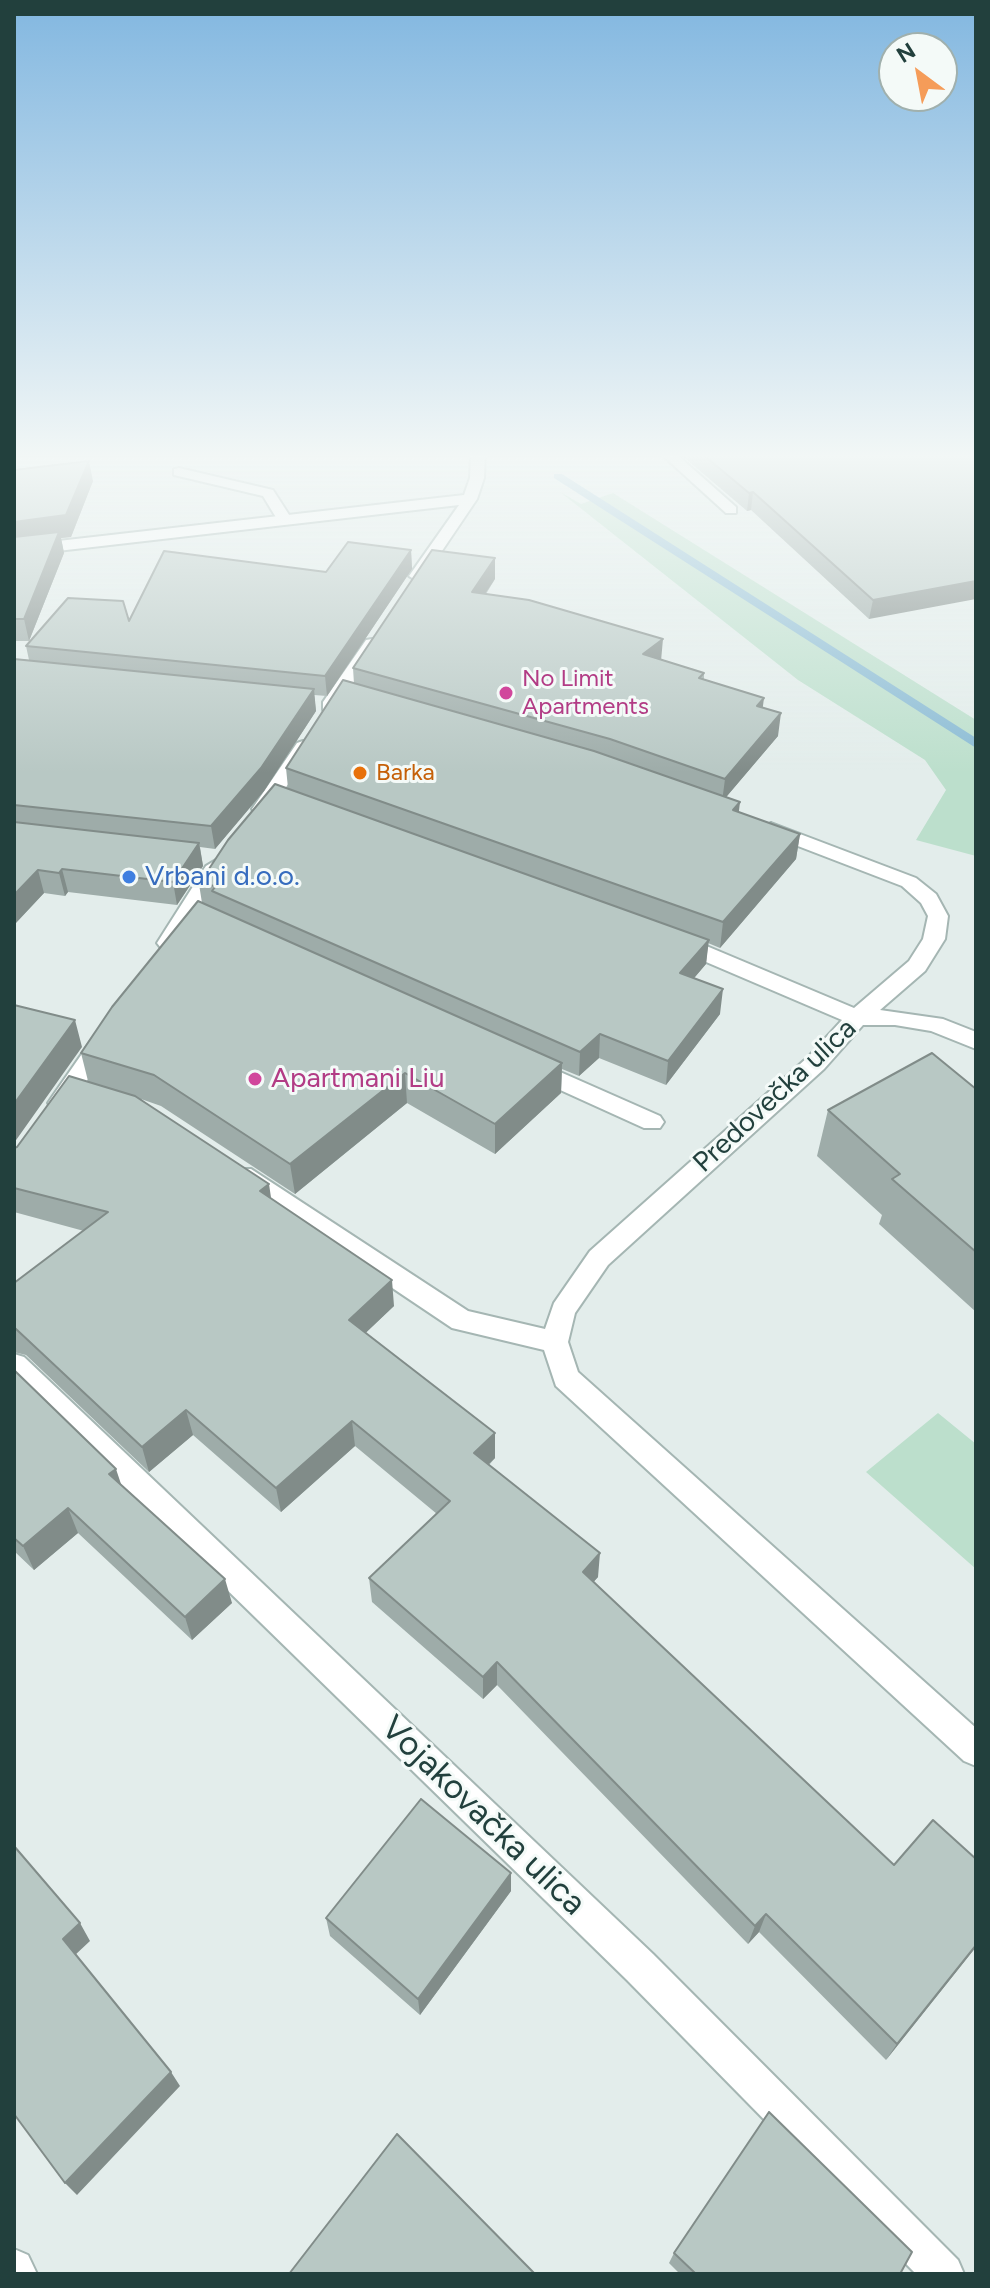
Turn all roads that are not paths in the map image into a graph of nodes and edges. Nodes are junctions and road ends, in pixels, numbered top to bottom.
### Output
1 (430, 560) edge
2 (405, 594) edge
3 (380, 631) edge
4 (754, 822) edge
5 (247, 827) edge
6 (195, 856) edge
7 (660, 935) edge
8 (154, 963) edge
9 (857, 1018) junction
10 (112, 1026) edge
11 (976, 1041) edge
12 (507, 1057) edge
13 (70, 1089) junction
14 (97, 1097) edge
15 (52, 1114) edge
16 (652, 1122) dead end
17 (216, 1157) edge
18 (555, 1342) junction
19 (14, 1365) edge
20 (976, 1750) edge
21 (14, 2269) edge
22 (17, 2274) edge
23 (944, 2274) edge

1 - 2 street
3 - 5 street
4 - 9 street, Predovečka ulica
6 - 8 street
7 - 9 street
9 - 11 street
9 - 18 street, Predovečka ulica
10 - 13 street
12 - 16 street
13 - 14 street
13 - 15 street
17 - 18 street
18 - 20 street
19 - 23 street, Vojakovačka ulica
21 - 22 street

